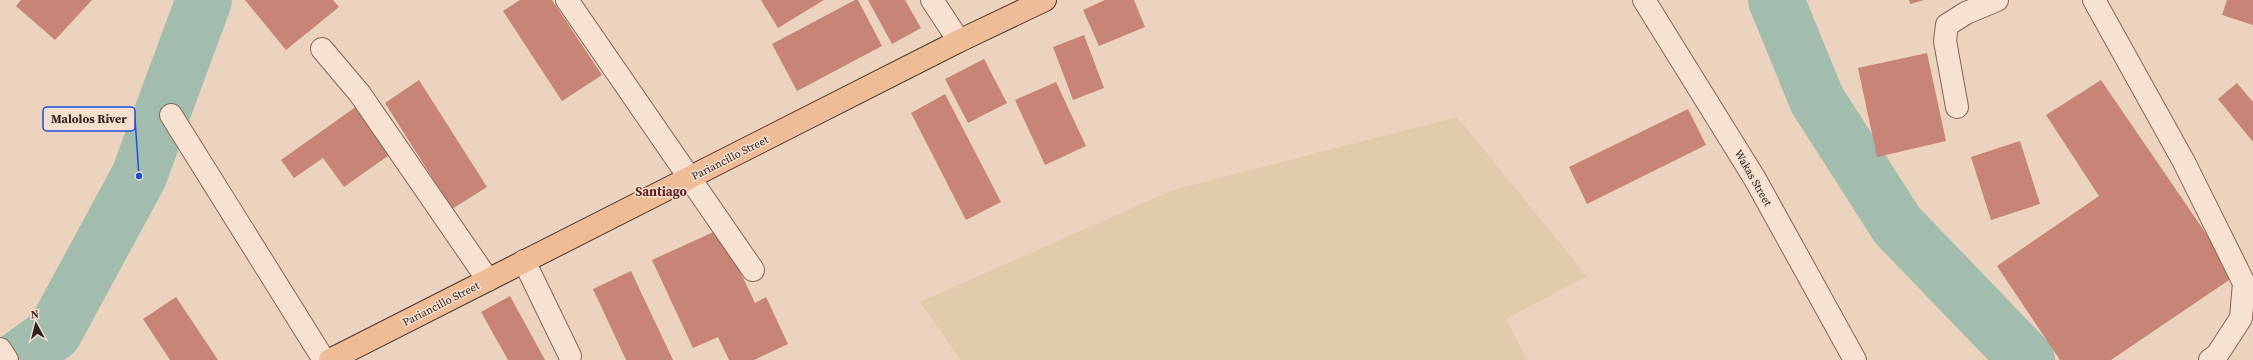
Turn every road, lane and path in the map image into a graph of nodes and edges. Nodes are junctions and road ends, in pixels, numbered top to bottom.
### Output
1 (567, 0) edge
2 (932, 0) edge
3 (1045, 0) edge
4 (1644, 0) edge
5 (1997, 0) edge
6 (2094, 0) edge
7 (958, 41) junction
8 (322, 49) dead end
9 (1958, 107) dead end
10 (171, 115) dead end
11 (689, 179) junction
12 (524, 261) junction
13 (753, 270) dead end
14 (488, 280) junction
15 (0, 349) edge
16 (570, 356) dead end
17 (334, 359) edge
18 (7, 360) edge
19 (1855, 360) edge
20 (2210, 360) edge

1 - 11 street
2 - 7 street
3 - 7 main road, Pariancillo Street
4 - 19 street, Wakas Street
5 - 9 street
6 - 20 street
7 - 11 main road, Pariancillo Street
8 - 14 street
10 - 17 street
11 - 12 main road, Pariancillo Street
11 - 13 street
12 - 14 main road, Pariancillo Street
12 - 16 street
14 - 17 main road, Pariancillo Street
15 - 18 street

